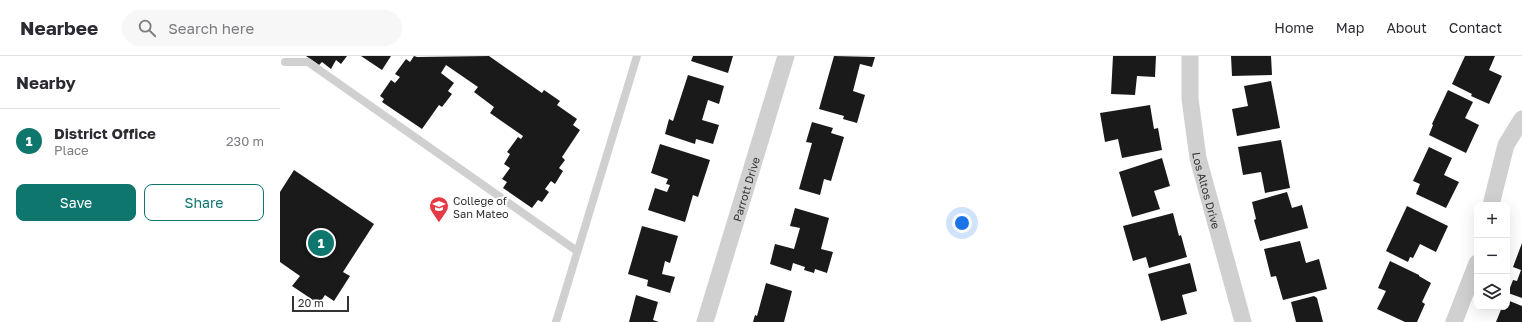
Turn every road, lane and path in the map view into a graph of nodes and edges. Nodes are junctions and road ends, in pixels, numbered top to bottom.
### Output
1 (637, 56) edge
2 (786, 56) edge
3 (1190, 56) edge
4 (286, 62) dead end
5 (1522, 119) edge
6 (1492, 202) edge
7 (577, 251) junction
8 (1474, 271) edge
9 (556, 322) edge
10 (705, 322) edge
11 (1243, 322) edge
12 (1454, 322) edge

1 - 7 lane
2 - 10 street, Parrott Drive
3 - 11 street, Los Altos Drive
4 - 7 lane
5 - 6 street
7 - 9 lane
8 - 12 street

